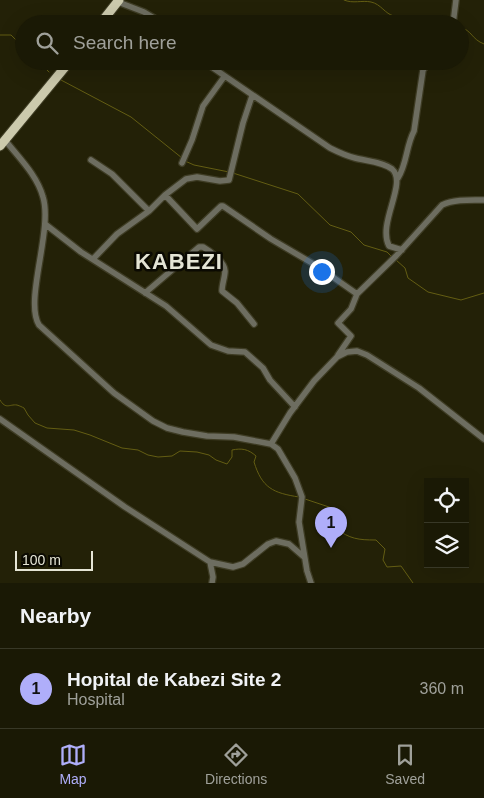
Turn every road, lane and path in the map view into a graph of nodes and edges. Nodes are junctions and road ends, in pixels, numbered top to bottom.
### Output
1 (456, 0) edge
2 (118, 1) edge
3 (107, 15) edge
4 (149, 15) edge
5 (454, 15) edge
6 (63, 70) edge
7 (216, 70) edge
8 (423, 70) edge
9 (224, 76) junction
10 (252, 96) junction
11 (2, 143) edge
12 (91, 160) dead end
13 (182, 162) dead end
14 (398, 178) junction
15 (166, 195) junction
16 (484, 200) edge
17 (149, 211) junction
18 (45, 224) junction
19 (402, 250) junction
20 (94, 258) junction
21 (145, 293) junction
22 (357, 294) junction
23 (254, 324) dead end
24 (337, 357) junction
25 (295, 407) junction
26 (0, 419) edge
27 (484, 439) edge
28 (271, 444) junction
29 (305, 557) junction
30 (210, 562) junction
31 (212, 583) edge
32 (311, 583) edge

1 - 5 street
2 - 3 highway
2 - 4 street
6 - 11 highway
7 - 9 street
8 - 14 street
9 - 10 street
9 - 13 street
10 - 14 street
10 - 15 street
11 - 18 street
12 - 17 street
14 - 19 street
15 - 17 street
15 - 22 street
16 - 19 street
17 - 20 street
18 - 20 street
18 - 28 street
19 - 22 street
20 - 21 street
21 - 23 street
21 - 25 street
22 - 24 street
24 - 25 street
24 - 27 street
25 - 28 street
26 - 30 street
28 - 29 street
29 - 30 street
29 - 32 street
30 - 31 street

